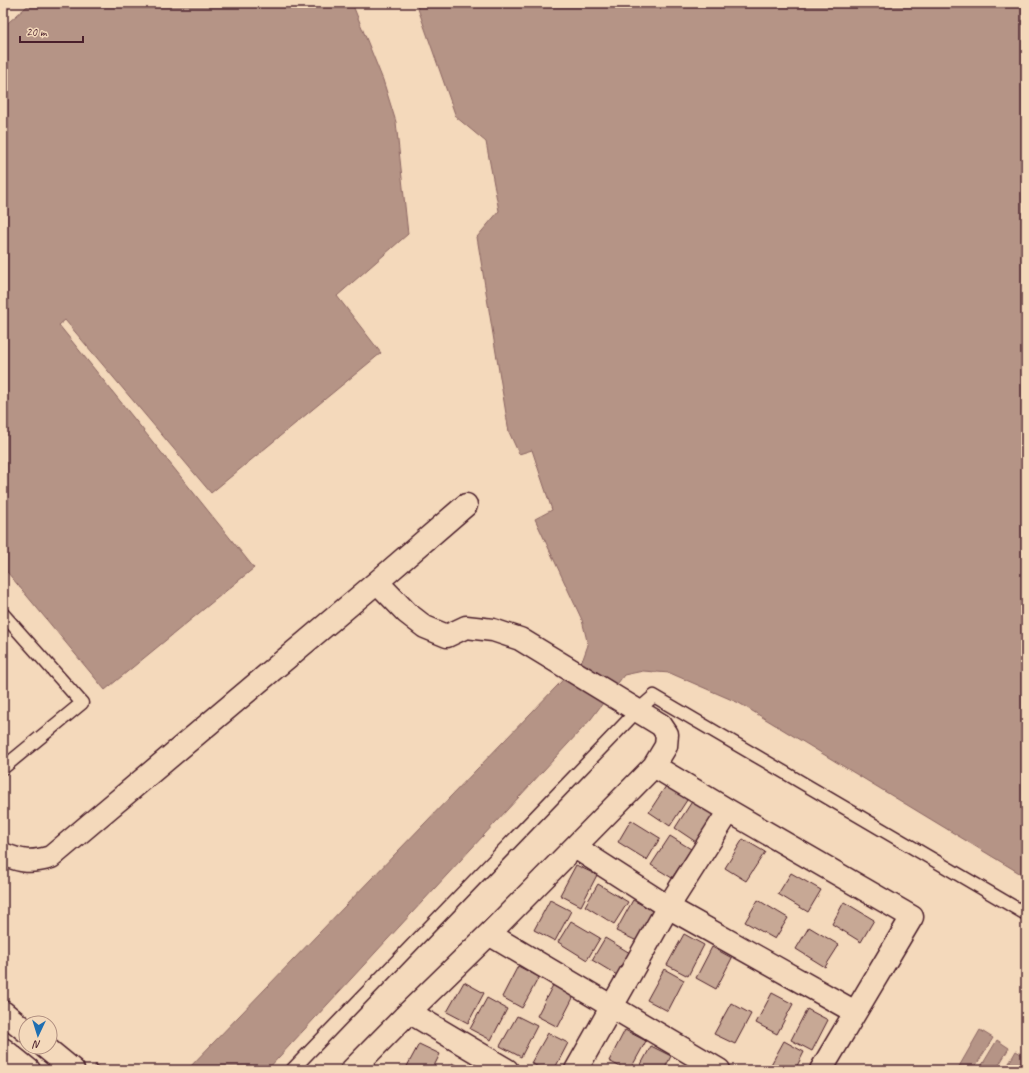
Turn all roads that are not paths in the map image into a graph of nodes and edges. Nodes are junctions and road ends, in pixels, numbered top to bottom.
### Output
1 (466, 505) dead end
2 (377, 582) junction
3 (3, 614) edge
4 (637, 710) junction
5 (654, 766) junction
6 (3, 768) edge
7 (729, 811) junction
8 (575, 847) junction
9 (3, 854) edge
10 (668, 907) junction
11 (1026, 914) edge
12 (489, 934) junction
13 (612, 1006) junction
14 (3, 1012) edge
15 (408, 1012) junction
16 (855, 1012) junction
17 (18, 1024) edge
18 (3, 1049) edge
19 (55, 1055) edge
20 (29, 1070) edge
21 (73, 1070) edge
22 (292, 1070) edge
23 (352, 1070) edge
24 (507, 1070) edge
25 (576, 1070) edge
26 (719, 1070) edge
27 (821, 1070) edge

1 - 2 main road
2 - 4 main road
2 - 9 main road
3 - 6 lane
4 - 5 main road
4 - 11 lane
4 - 22 lane
5 - 7 main road
5 - 8 main road
7 - 10 main road
7 - 16 main road
8 - 10 main road
8 - 12 main road
10 - 13 main road
10 - 16 main road
12 - 13 main road
12 - 15 main road
13 - 25 main road
13 - 26 main road
14 - 17 main road
15 - 23 main road
15 - 24 main road
16 - 27 main road
18 - 20 main road
19 - 21 main road

